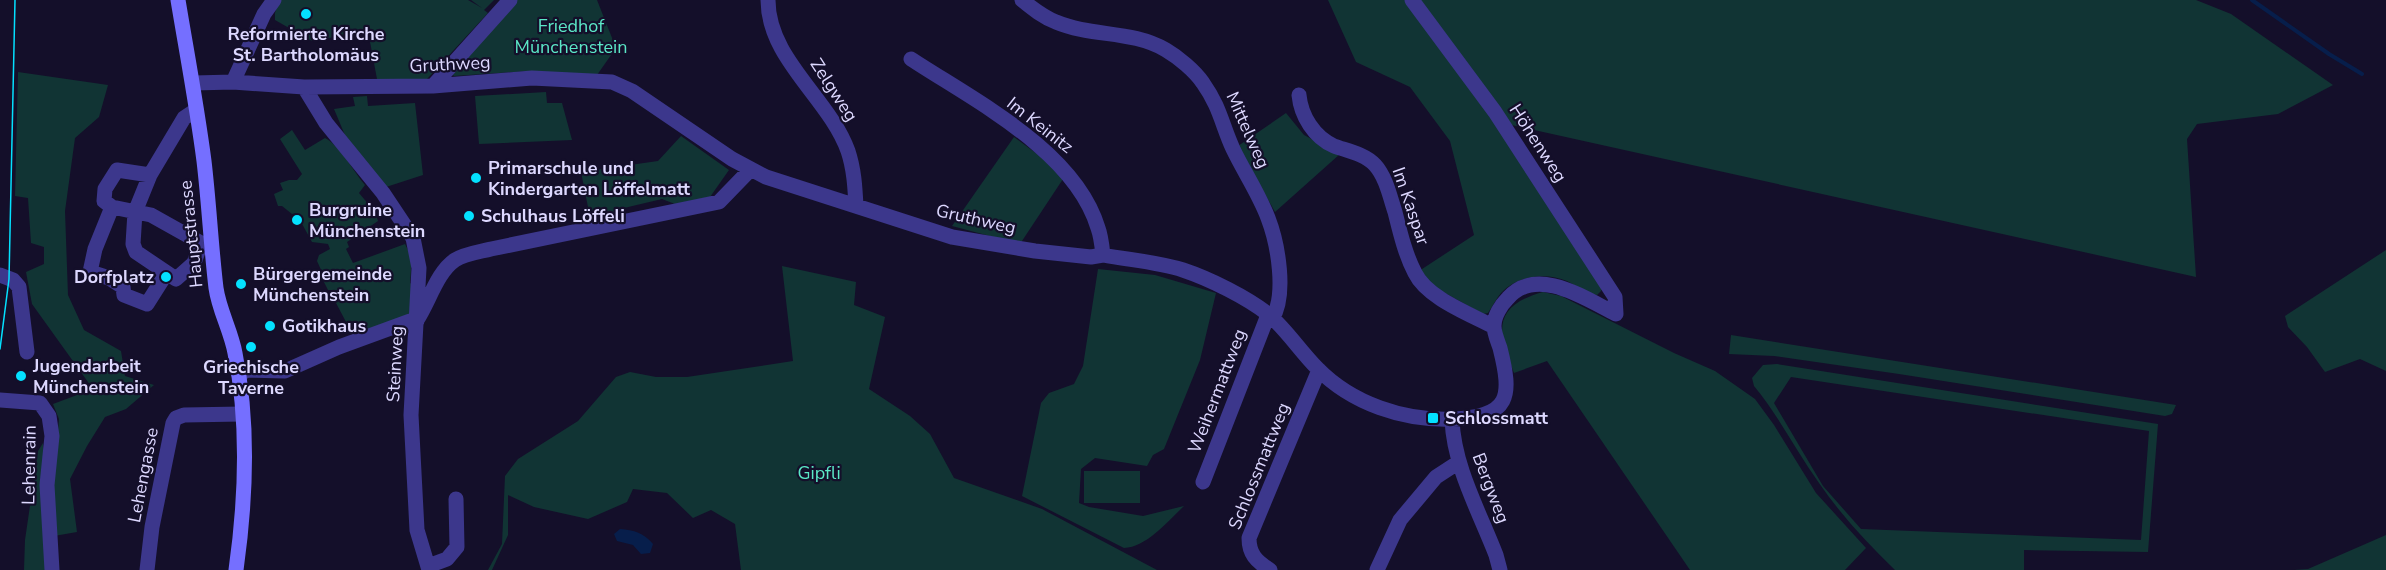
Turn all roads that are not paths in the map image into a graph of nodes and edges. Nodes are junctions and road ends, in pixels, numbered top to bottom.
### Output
1 (178, 0) edge
2 (274, 0) edge
3 (510, 0) edge
4 (768, 0) edge
5 (1022, 0) edge
6 (1412, 0) edge
7 (911, 59) dead end
8 (233, 82) junction
9 (194, 83) junction
10 (433, 86) junction
11 (304, 87) junction
12 (1299, 95) dead end
13 (196, 110) junction
14 (750, 170) junction
15 (150, 175) junction
16 (856, 206) junction
17 (112, 207) junction
18 (135, 212) junction
19 (207, 243) junction
20 (1103, 255) junction
21 (166, 274) junction
22 (0, 275) edge
23 (1270, 317) junction
24 (417, 321) junction
25 (1494, 327) junction
26 (27, 352) dead end
27 (1319, 370) junction
28 (239, 375) junction
29 (0, 400) edge
30 (242, 414) junction
31 (1452, 420) junction
32 (1459, 462) junction
33 (1203, 482) dead end
34 (456, 498) dead end
35 (428, 568) edge
36 (52, 570) edge
37 (147, 570) edge
38 (236, 570) edge
39 (1270, 570) edge
40 (1377, 570) edge
41 (1500, 570) edge

1 - 9 main road, Hauptstrasse
2 - 8 street
3 - 10 street
4 - 16 street, Zelgweg
5 - 23 street, Mittelweg
6 - 25 street, Höhenweg
7 - 20 street, Im Keinitz
8 - 9 street, Gruthweg
8 - 11 street, Gruthweg
9 - 13 main road, Hauptstrasse
10 - 11 street, Gruthweg
10 - 14 street, Gruthweg
11 - 24 street, Steinweg
12 - 25 street, Im Kaspar
13 - 15 street
13 - 19 main road, Hauptstrasse
14 - 16 street, Gruthweg
14 - 24 street
15 - 17 street
15 - 18 street
16 - 20 street, Gruthweg
17 - 18 street
17 - 21 street
18 - 19 street
18 - 21 street
19 - 21 street
19 - 28 main road, Hauptstrasse
20 - 23 street, Gruthweg
22 - 26 street
23 - 27 street, Gruthweg
23 - 33 street, Weihermattweg
24 - 28 street
24 - 35 street, Steinweg
25 - 31 street, Gruthweg
27 - 31 street, Gruthweg
27 - 39 street, Schlossmattweg
28 - 30 main road, Hauptstrasse
29 - 36 street, Lehenrain
30 - 37 street, Lehengasse
30 - 38 main road, Hauptstrasse
31 - 32 street, Bergweg
32 - 40 street
32 - 41 street, Bergweg
34 - 35 street

